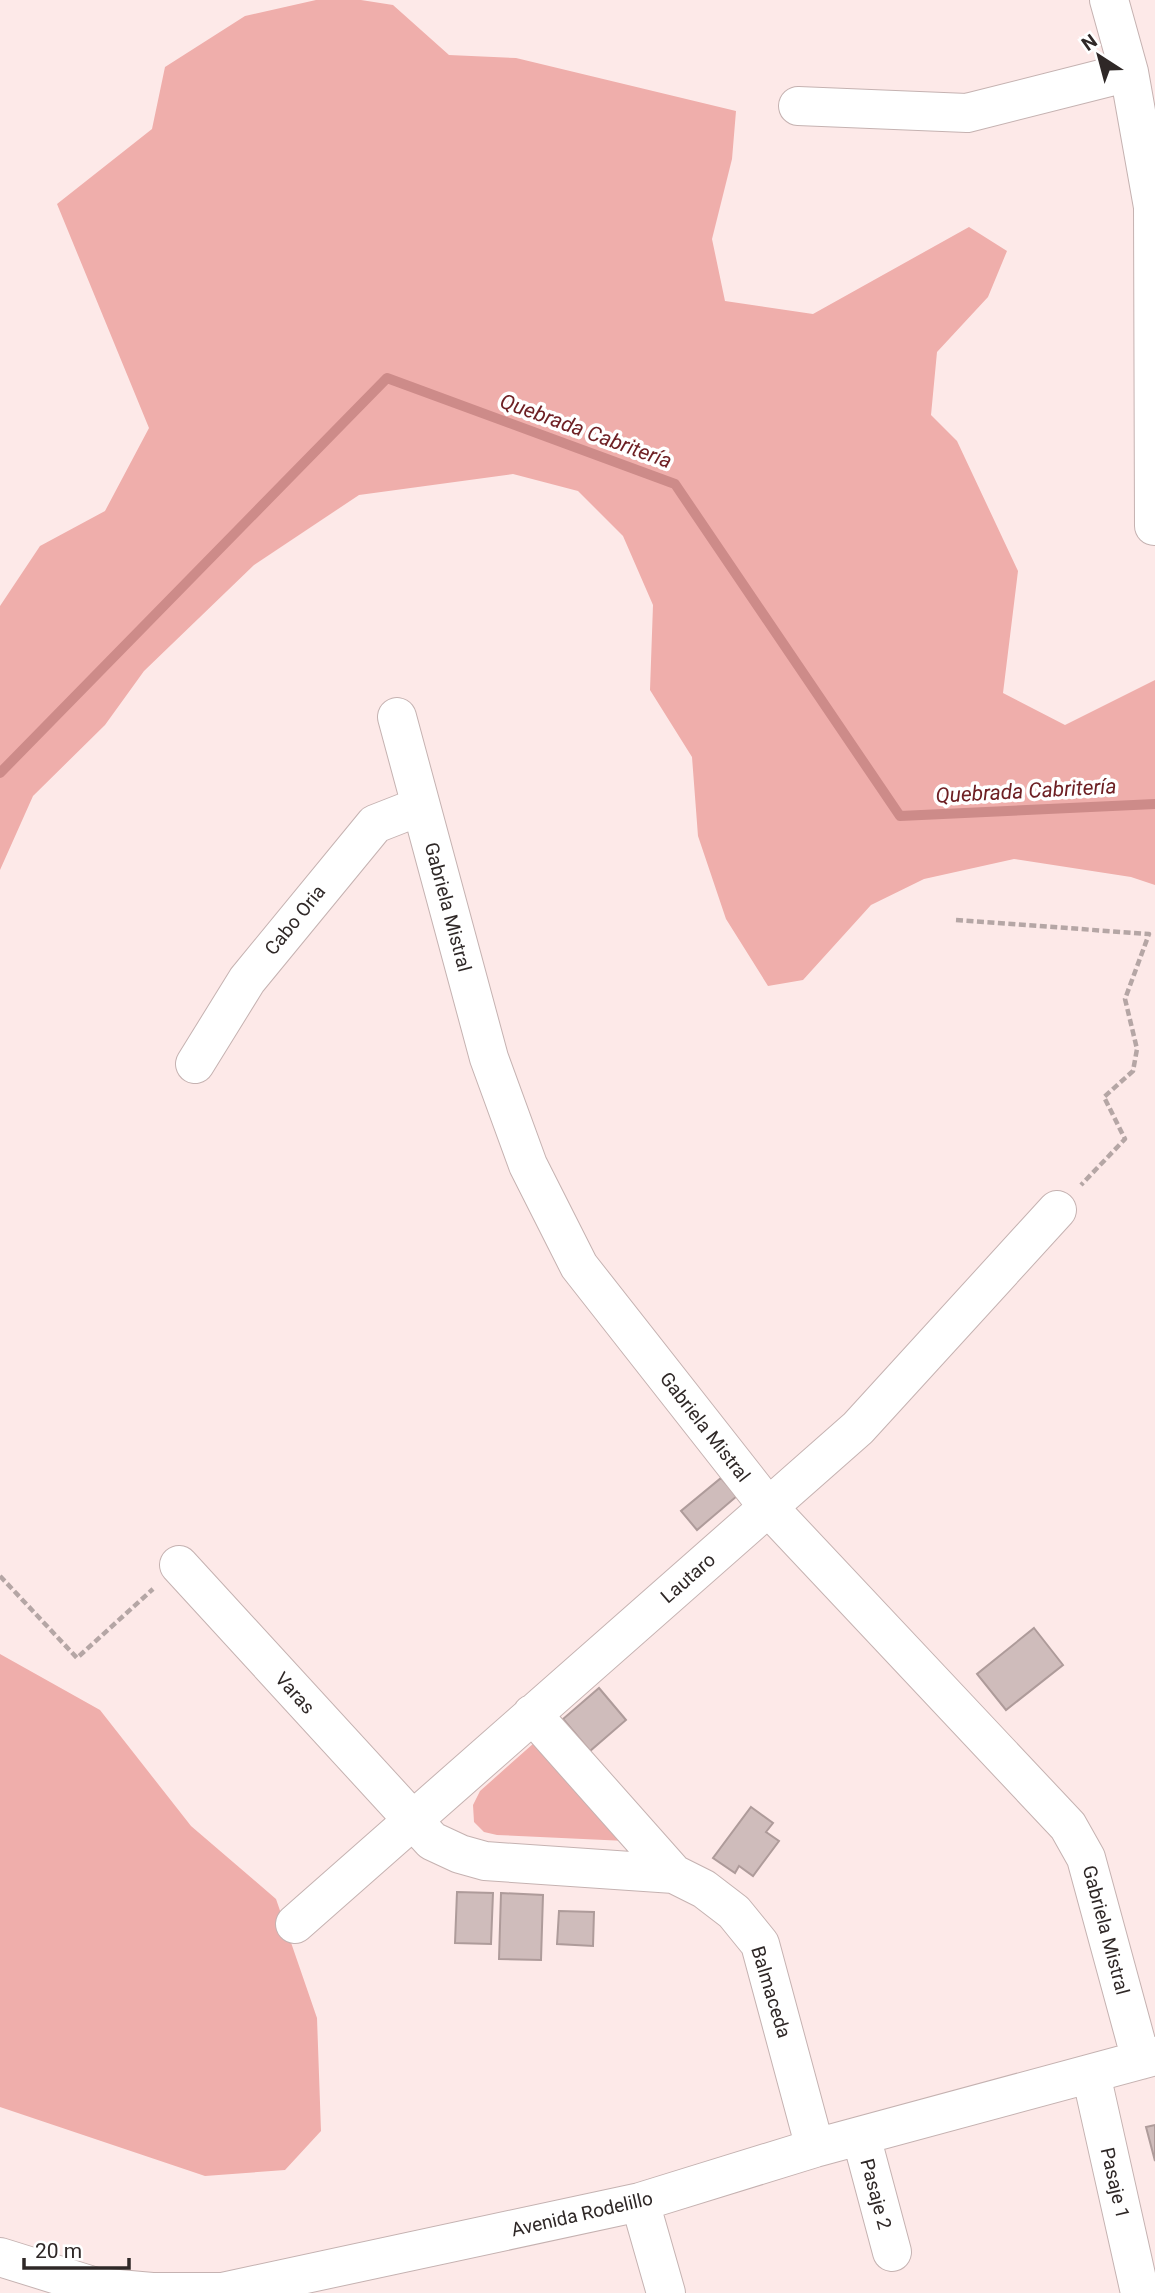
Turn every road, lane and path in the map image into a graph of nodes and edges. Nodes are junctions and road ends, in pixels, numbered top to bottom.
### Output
1 (1109, 0) edge
2 (1129, 72) junction
3 (798, 106) dead end
4 (1154, 527) edge
5 (397, 717) dead end
6 (421, 806) junction
7 (956, 920) dead end
8 (195, 1064) dead end
9 (1057, 1210) joint
10 (769, 1508) junction
11 (179, 1565) joint
12 (0, 1576) edge
13 (532, 1714) junction
14 (411, 1820) junction
15 (674, 1874) junction
16 (295, 1923) dead end
17 (1148, 2058) edge
18 (1091, 2074) junction
19 (861, 2136) junction
20 (815, 2148) junction
21 (640, 2202) junction
22 (892, 2252) dead end
23 (0, 2257) edge
24 (666, 2293) edge
25 (1140, 2293) edge

1 - 2 street
2 - 3 street
2 - 4 street
5 - 6 street, Gabriela Mistral
6 - 8 street, Cabo Oria
6 - 10 street, Gabriela Mistral
7 - 9 path
9 - 10 street, Lautaro
10 - 13 street, Lautaro
10 - 17 street, Gabriela Mistral
11 - 12 path
11 - 14 street, Varas
13 - 14 street, Lautaro
13 - 15 street, Balmaceda
14 - 15 street, Balmaceda
14 - 16 street, Lautaro
15 - 20 street, Balmaceda
17 - 18 street, Avenida Rodelillo
18 - 19 street, Avenida Rodelillo
18 - 25 street, Pasaje 1
19 - 20 street, Avenida Rodelillo
19 - 22 street, Pasaje 2
20 - 21 street, Avenida Rodelillo
21 - 23 street, Avenida Rodelillo
21 - 24 street

